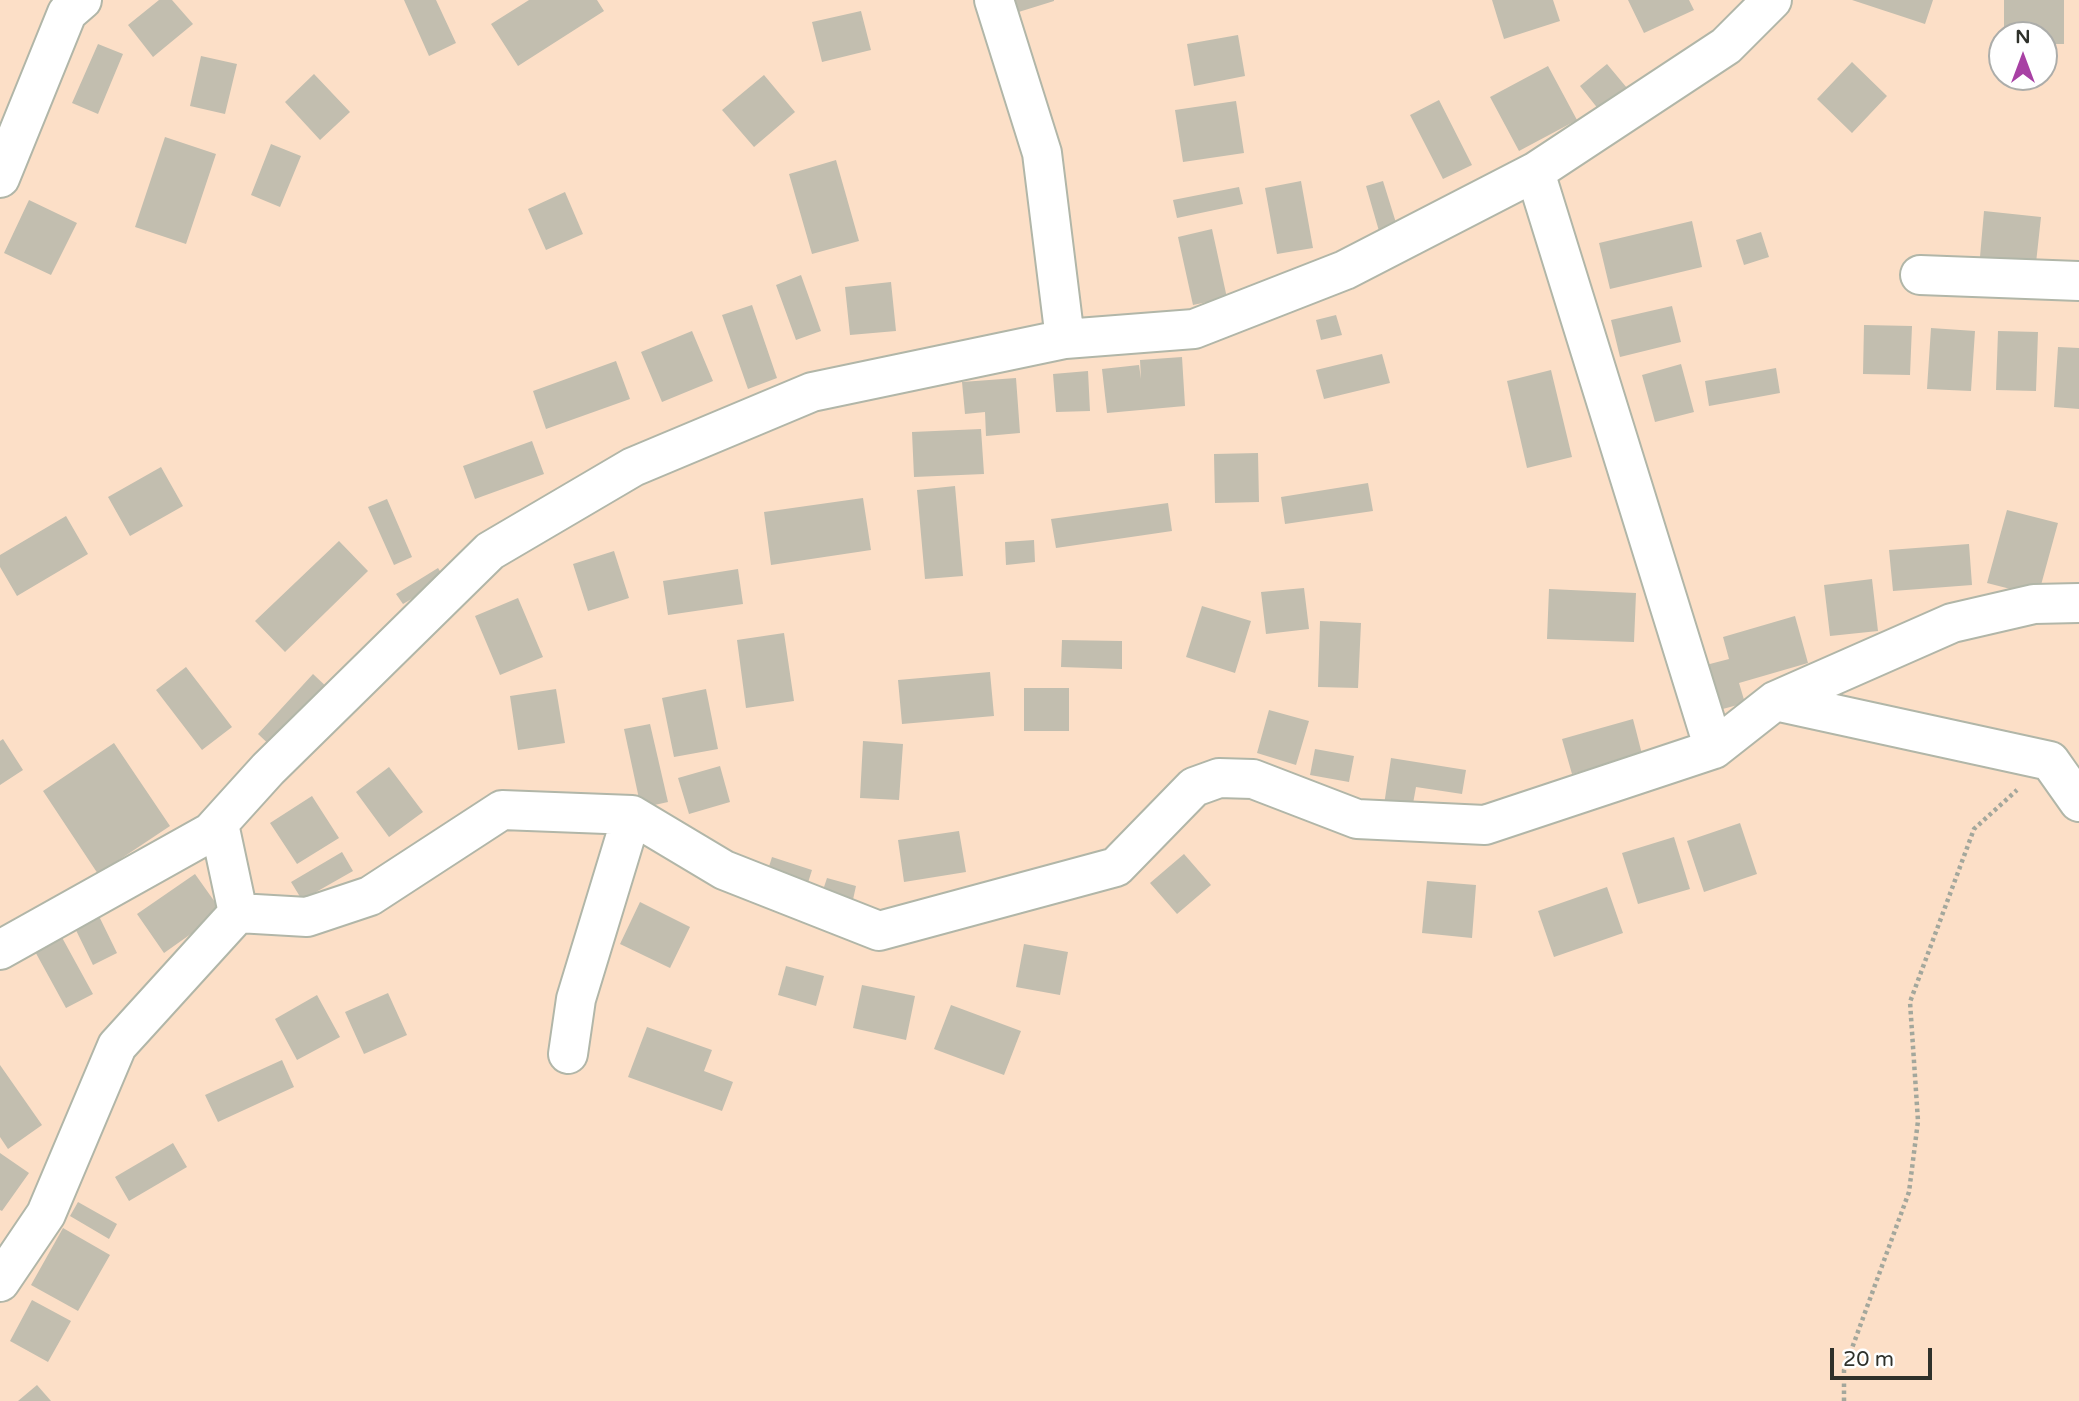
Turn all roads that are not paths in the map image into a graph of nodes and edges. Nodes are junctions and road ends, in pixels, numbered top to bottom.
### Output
1 (82, 0) edge
2 (994, 0) edge
3 (1772, 0) edge
4 (1535, 172) junction
5 (0, 178) edge
6 (1920, 275) dead end
7 (2079, 281) edge
8 (1065, 338) junction
9 (2079, 603) edge
10 (1775, 701) junction
11 (1714, 749) junction
12 (2079, 802) edge
13 (632, 815) junction
14 (219, 824) junction
15 (238, 913) junction
16 (0, 950) edge
17 (568, 1054) dead end
18 (0, 1282) edge

1 - 5 street
2 - 8 street
3 - 4 street
4 - 8 street
4 - 11 street
6 - 7 street
8 - 14 street
9 - 10 street
10 - 11 street
10 - 12 street
11 - 13 street
13 - 15 street
13 - 17 street
14 - 15 street
14 - 16 street
15 - 18 street

